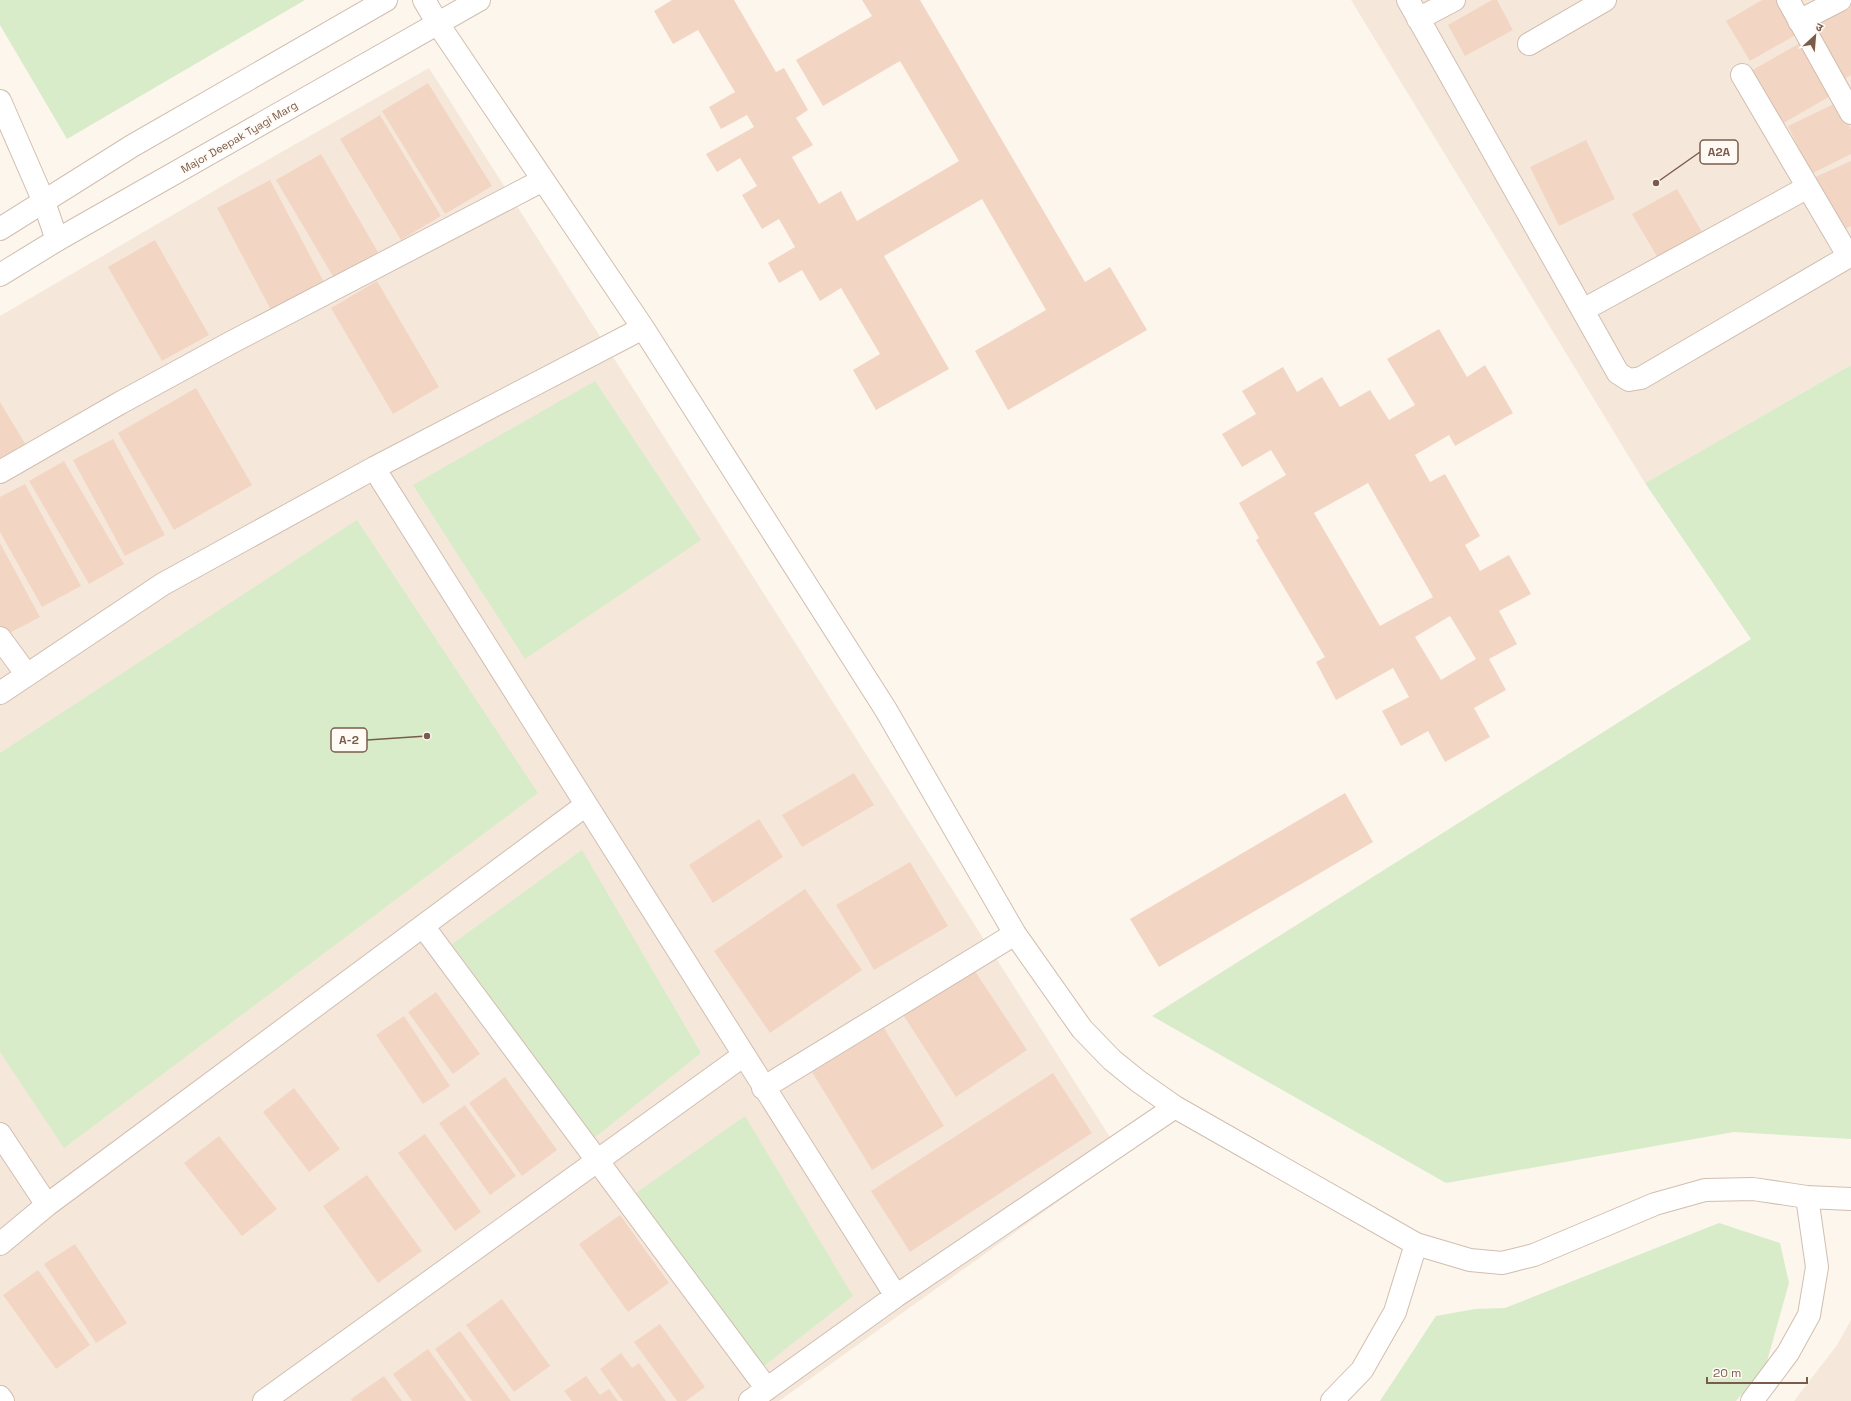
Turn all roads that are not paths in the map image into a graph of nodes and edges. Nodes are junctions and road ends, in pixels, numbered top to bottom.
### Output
1 (386, 0) edge
2 (424, 0) edge
3 (479, 0) edge
4 (1408, 0) edge
5 (1454, 0) edge
6 (1606, 0) edge
7 (1788, 0) edge
8 (1840, 0) edge
9 (1418, 19) junction
10 (1799, 21) junction
11 (438, 24) junction
12 (1529, 44) dead end
13 (1742, 74) dead end
14 (1845, 88) edge
15 (0, 101) edge
16 (1851, 113) edge
17 (543, 180) junction
18 (1808, 187) junction
19 (44, 202) junction
20 (0, 229) edge
21 (57, 240) junction
22 (1850, 256) edge
23 (0, 275) edge
24 (1583, 310) junction
25 (643, 328) junction
26 (374, 468) junction
27 (0, 472) edge
28 (0, 638) edge
29 (27, 675) junction
30 (0, 693) edge
31 (586, 805) junction
32 (423, 926) junction
33 (1015, 934) junction
34 (744, 1055) junction
35 (763, 1088) junction
36 (1175, 1107) junction
37 (0, 1134) edge
38 (597, 1161) junction
39 (1807, 1197) junction
40 (1851, 1199) edge
41 (47, 1205) junction
42 (0, 1244) edge
43 (1416, 1244) junction
44 (896, 1296) junction
45 (767, 1388) junction
46 (0, 1397) edge
47 (3, 1401) edge
48 (264, 1401) edge
49 (750, 1401) edge
50 (1332, 1401) edge
51 (1752, 1401) edge

1 - 19 street
2 - 11 street
3 - 11 street, Major Deepak Tyagi Marg
4 - 9 street
5 - 9 street
6 - 12 street
7 - 10 street
8 - 10 street
9 - 24 street
10 - 14 street
11 - 17 street
11 - 21 street, Major Deepak Tyagi Marg
13 - 18 street
14 - 16 street
15 - 19 street
17 - 25 street
17 - 27 street
18 - 22 street
18 - 24 street
19 - 20 street
19 - 21 street
21 - 23 street, Major Deepak Tyagi Marg
22 - 24 street
25 - 26 street
25 - 33 street
26 - 29 street
26 - 31 street
28 - 29 street
29 - 30 street
31 - 32 street
31 - 34 street
32 - 38 street
32 - 41 street
33 - 35 street
33 - 36 street
34 - 35 street
34 - 38 street
35 - 44 street
36 - 43 street
36 - 44 street
37 - 41 street
38 - 45 street
38 - 48 street
39 - 40 street
39 - 43 street
39 - 51 street
41 - 42 street
43 - 50 street
44 - 45 street
45 - 49 street
46 - 47 street

